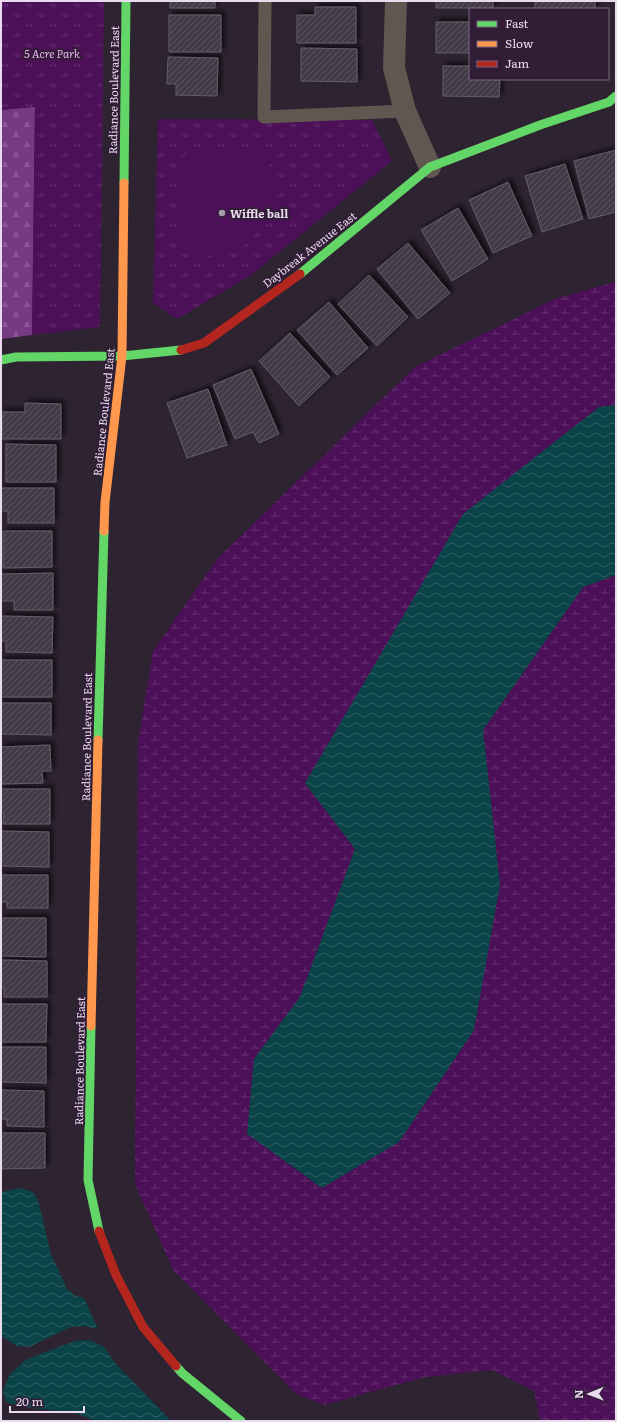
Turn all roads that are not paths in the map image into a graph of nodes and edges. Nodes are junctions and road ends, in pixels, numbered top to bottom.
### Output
1 (126, 1) edge
2 (266, 1) edge
3 (396, 1) edge
4 (616, 96) edge
5 (405, 111) junction
6 (430, 167) junction
7 (122, 356) junction
8 (1, 360) edge
9 (241, 1421) edge

1 - 7 street, Radiance Boulevard East
2 - 5 lane
3 - 5 street
4 - 6 street, Daybreak Avenue East
5 - 6 street
6 - 7 street, Daybreak Avenue East
7 - 8 street, Daybreak Avenue East
7 - 9 street, Radiance Boulevard East

